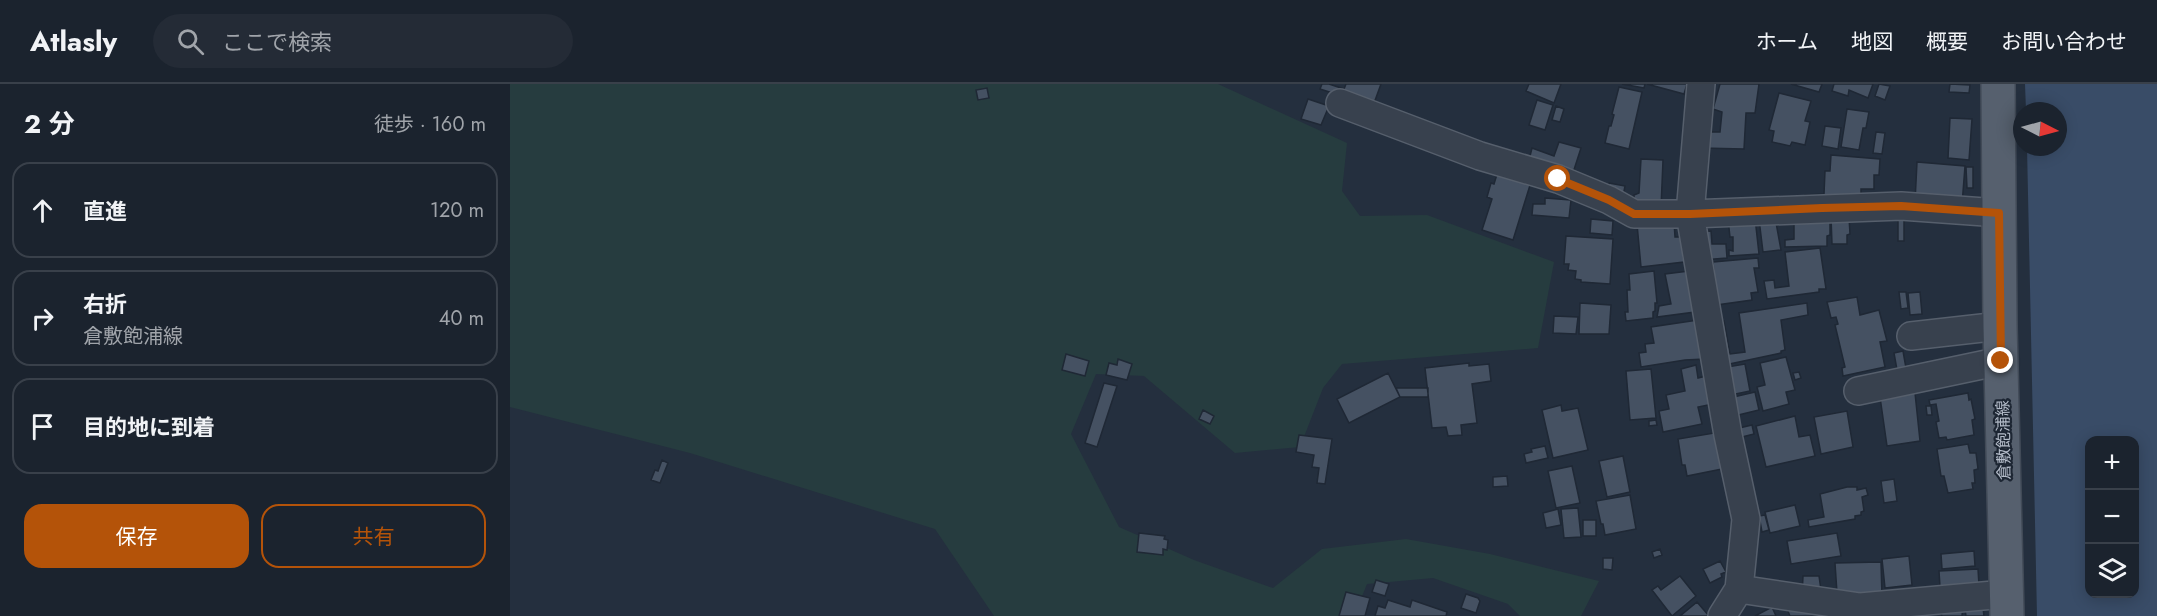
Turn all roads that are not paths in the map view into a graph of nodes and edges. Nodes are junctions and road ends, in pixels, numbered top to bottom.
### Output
1 (1701, 84) edge
2 (1998, 84) edge
3 (1340, 103) dead end
4 (1999, 213) junction
5 (1690, 214) junction
6 (2000, 326) junction
7 (1911, 336) dead end
8 (2001, 361) junction
9 (1858, 391) dead end
10 (1738, 589) junction
11 (2006, 605) edge
12 (1722, 616) edge

1 - 5 street
2 - 4 main road, 倉敷飽浦線
3 - 5 street
4 - 5 street
4 - 6 main road, 倉敷飽浦線
5 - 10 street
6 - 7 street
6 - 8 main road, 倉敷飽浦線
8 - 9 street
8 - 11 main road, 倉敷飽浦線
10 - 11 street
10 - 12 street

